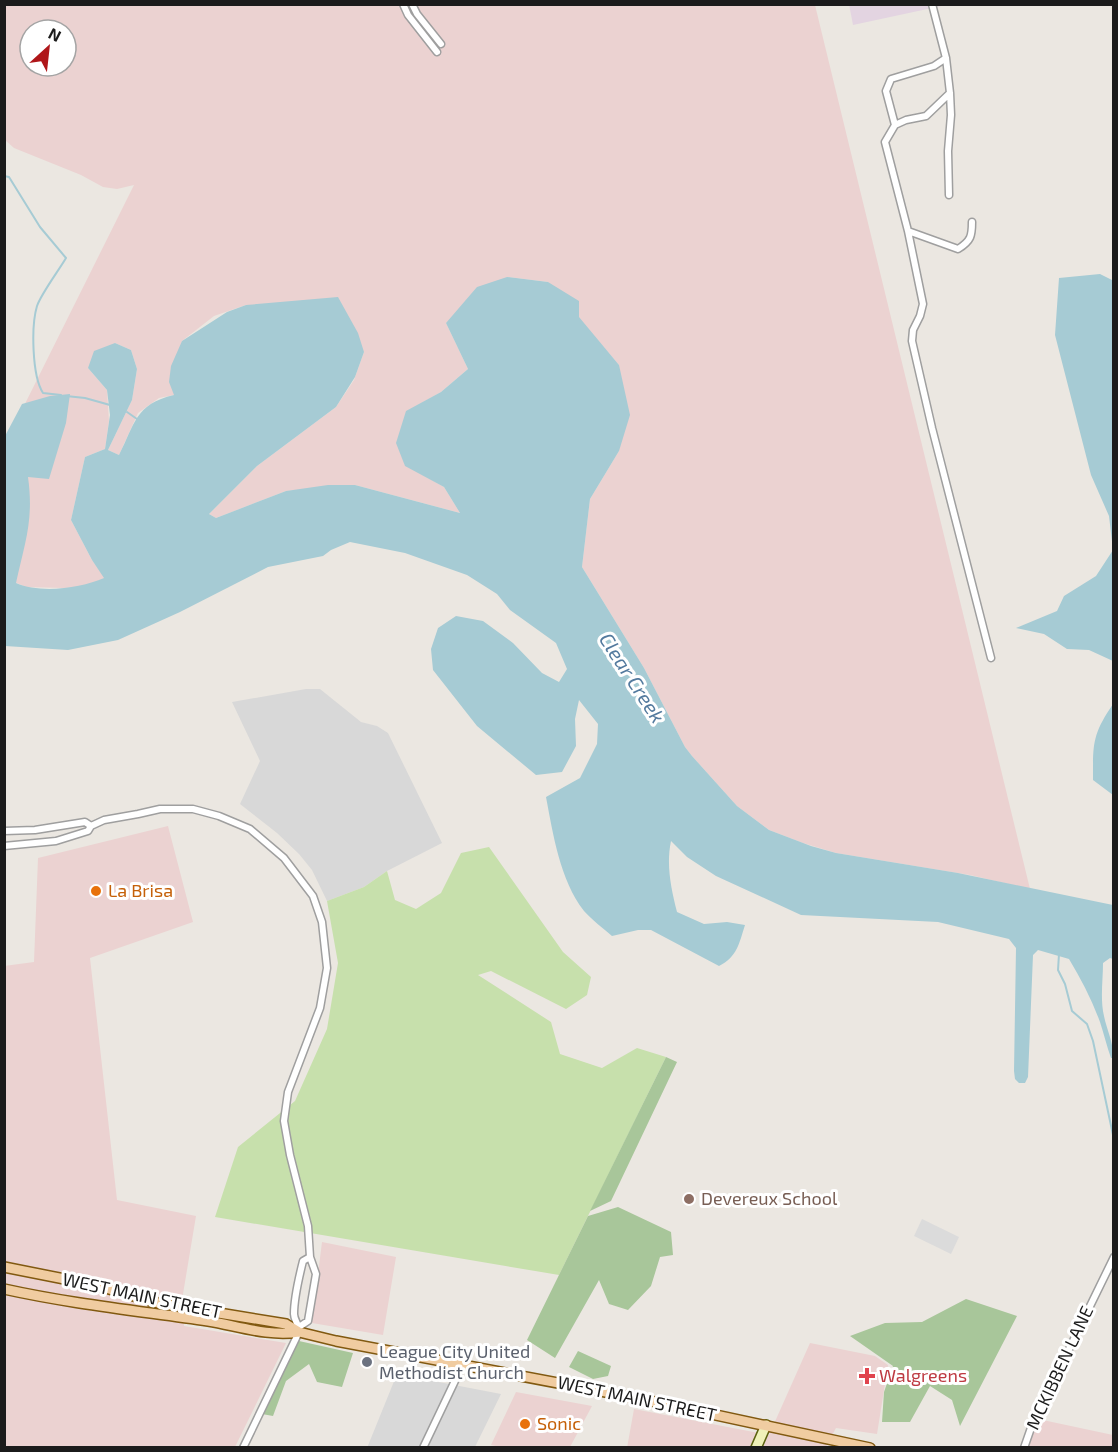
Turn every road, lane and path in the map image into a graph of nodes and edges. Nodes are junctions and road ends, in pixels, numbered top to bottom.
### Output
1 (403, 4) edge
2 (412, 4) edge
3 (932, 4) edge
4 (441, 44) dead end
5 (437, 52) dead end
6 (946, 58) junction
7 (950, 93) junction
8 (895, 125) junction
9 (950, 195) dead end
10 (972, 222) dead end
11 (908, 231) junction
12 (991, 658) dead end
13 (92, 826) junction
14 (4, 831) edge
15 (4, 846) edge
16 (310, 1257) junction
17 (1113, 1257) edge
18 (4, 1267) edge
19 (4, 1290) edge
20 (299, 1329) junction
21 (463, 1364) junction
22 (766, 1425) junction
23 (243, 1448) edge
24 (423, 1448) edge
25 (756, 1448) edge
26 (870, 1448) edge
27 (1024, 1448) edge

1 - 5 street
2 - 4 street
3 - 6 street
6 - 7 street
6 - 8 street
7 - 8 street
7 - 9 street
8 - 11 street
10 - 11 street
11 - 12 street
13 - 14 street
13 - 15 street
13 - 16 street
16 - 20 street
16 - 20 street
17 - 27 street, MCKIBBEN LANE
18 - 20 main road, WEST MAIN STREET
19 - 20 main road, WEST MAIN STREET
20 - 21 main road, WEST MAIN STREET
20 - 23 street
21 - 22 main road, WEST MAIN STREET
21 - 24 street
22 - 25 street
22 - 26 main road, WEST MAIN STREET

